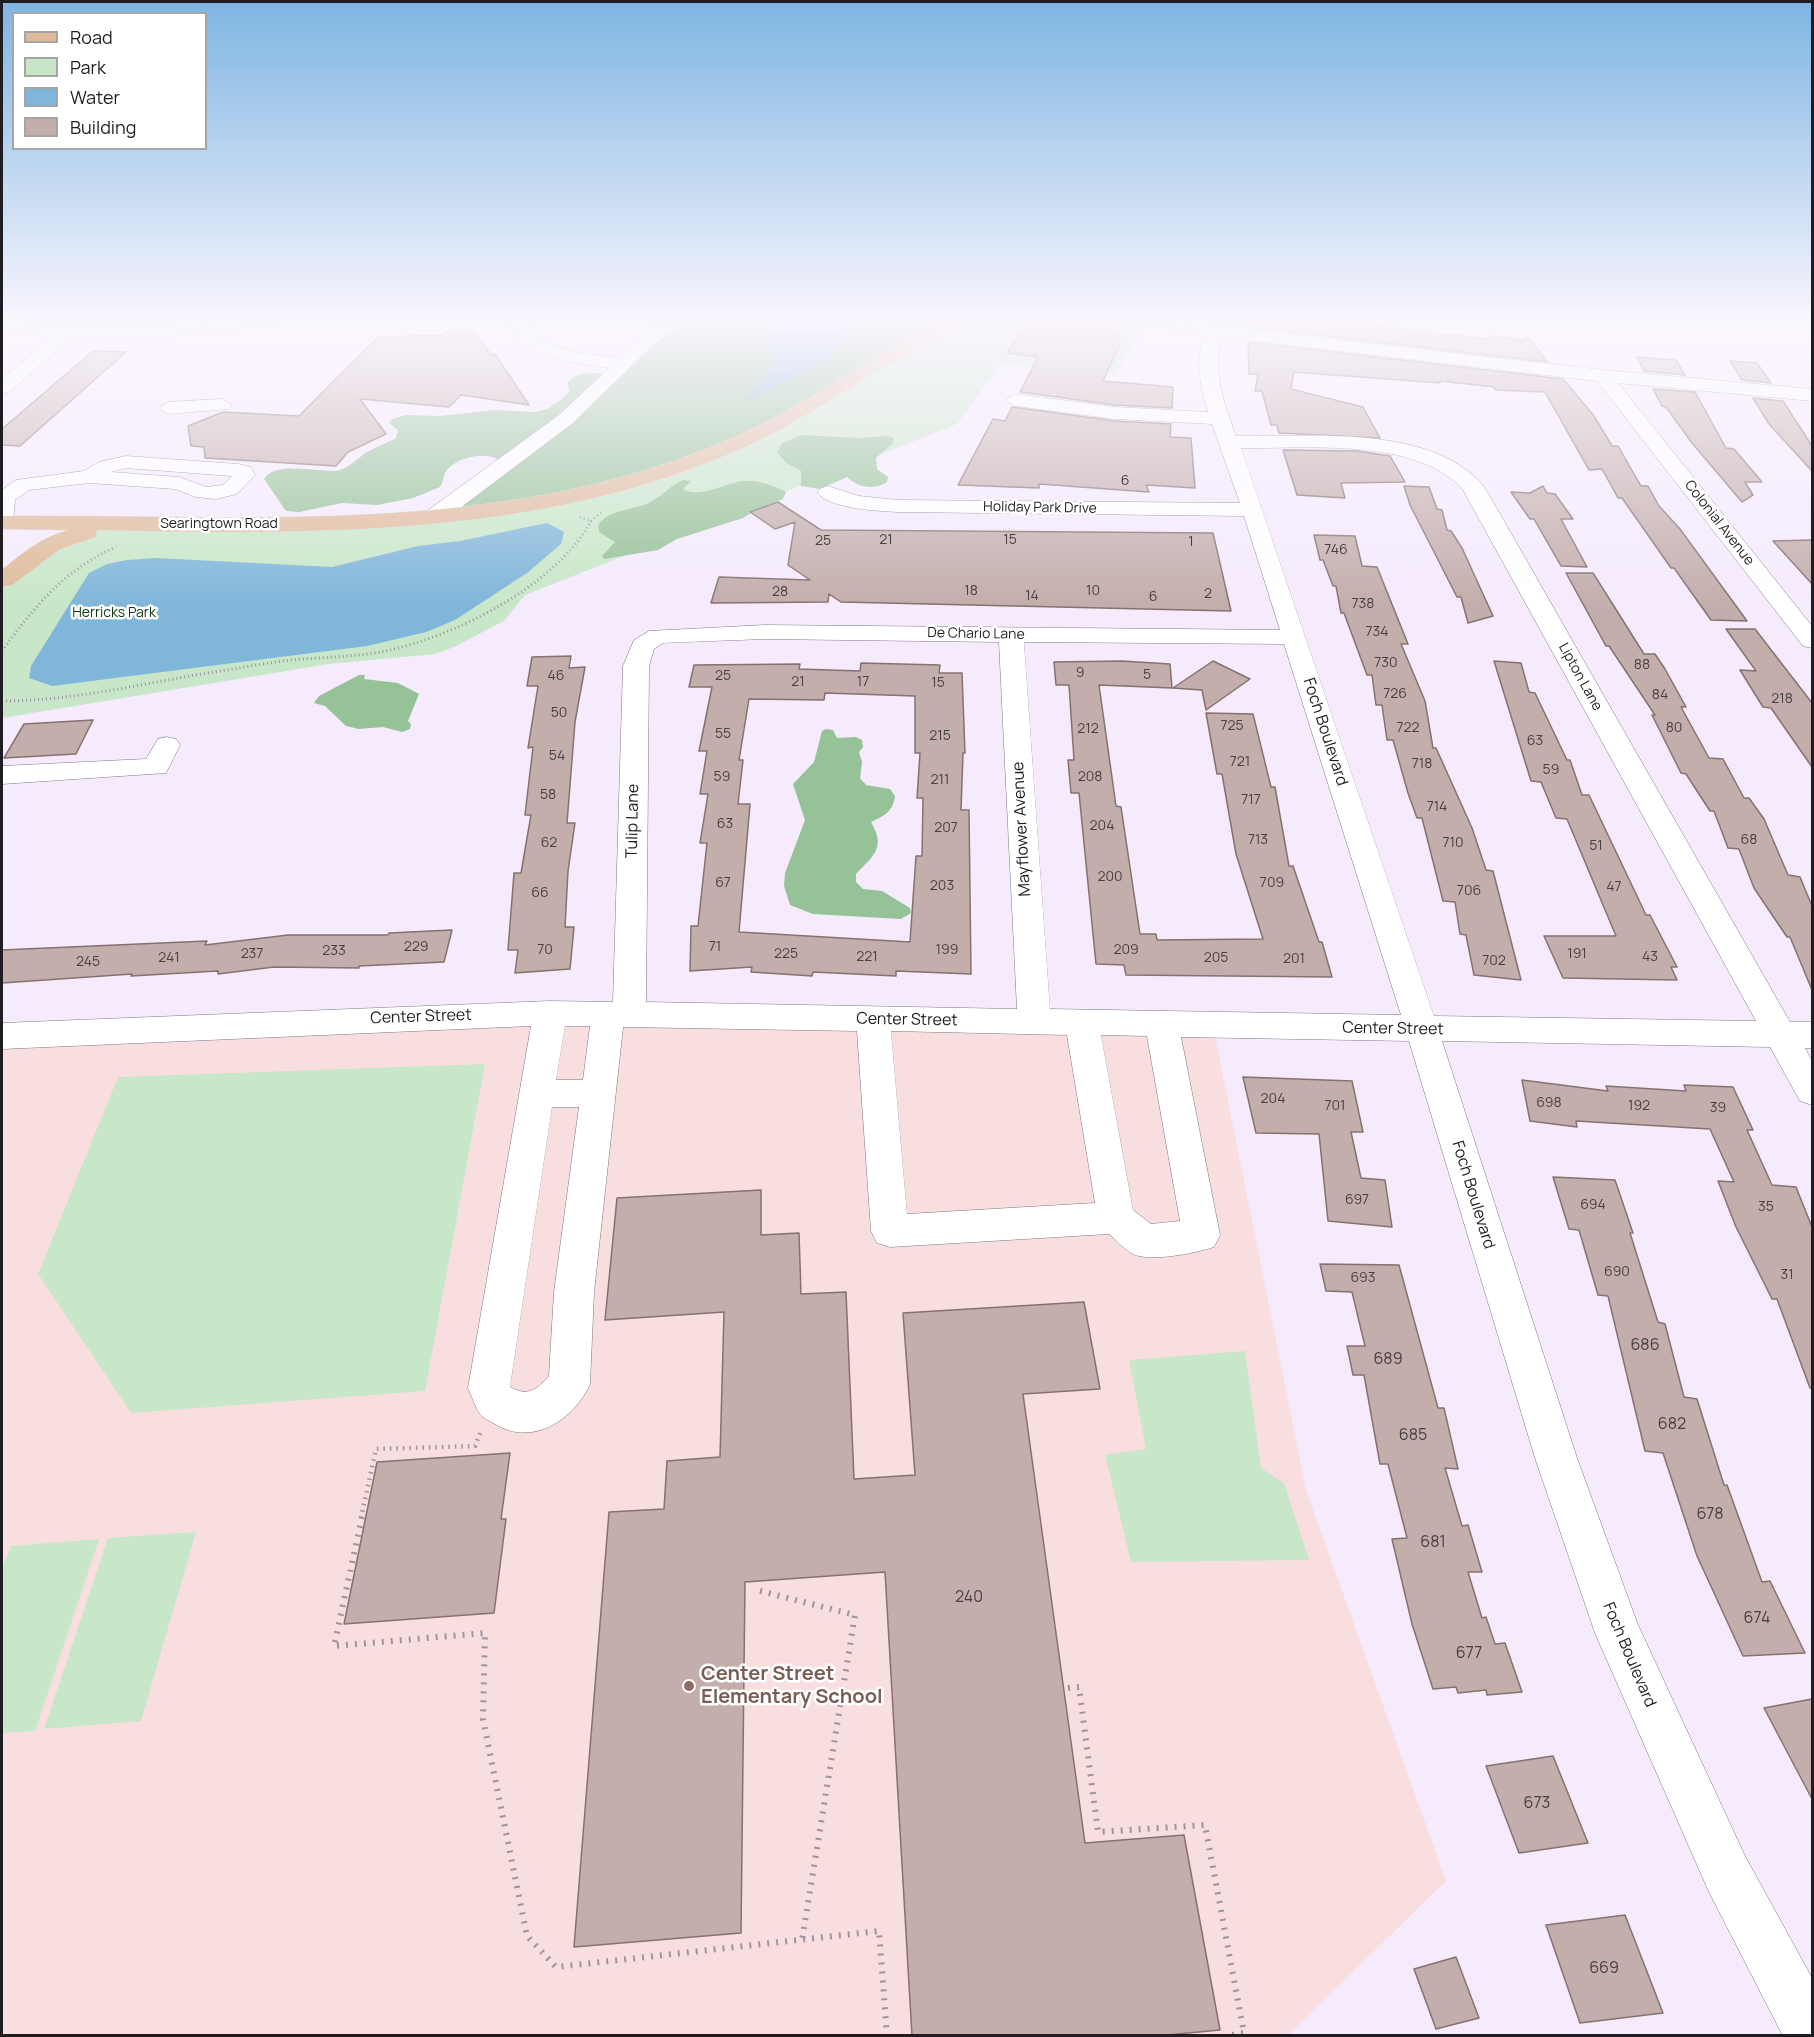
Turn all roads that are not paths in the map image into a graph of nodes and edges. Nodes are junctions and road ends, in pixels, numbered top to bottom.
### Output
1 (570, 415) edge
2 (792, 415) edge
3 (1127, 415) edge
4 (1219, 415) edge
5 (1633, 415) edge
6 (1224, 431) junction
7 (163, 463) junction
8 (97, 471) junction
9 (145, 479) junction
10 (828, 492) dead end
11 (1253, 510) junction
12 (435, 516) junction
13 (2, 522) edge
14 (128, 535) junction
15 (3, 582) edge
16 (1011, 634) junction
17 (658, 636) joint
18 (1294, 637) junction
19 (1812, 641) edge
20 (167, 745) dead end
21 (2, 775) edge
22 (550, 1013) junction
23 (619, 1014) junction
24 (873, 1020) junction
25 (1034, 1023) junction
26 (1082, 1024) junction
27 (1162, 1025) junction
28 (1422, 1030) junction
29 (1797, 1035) edge
30 (2, 1036) edge
31 (1812, 1091) edge
32 (536, 1093) junction
33 (597, 1094) junction
34 (1116, 1218) junction
35 (1812, 2033) edge

1 - 12 street
2 - 12 main road, Searingtown Road
3 - 6 street, Lipton Lane
4 - 6 street, Foch Boulevard
5 - 19 street, Colonial Avenue
6 - 11 street, Foch Boulevard
6 - 29 street, Lipton Lane
7 - 8 street
7 - 9 street
7 - 9 street
8 - 9 street
8 - 13 street
10 - 11 street, Holiday Park Drive
11 - 18 street, Foch Boulevard
12 - 14 main road, Searingtown Road
13 - 14 main road, Searingtown Road
13 - 15 main road
14 - 15 main road
16 - 17 street, De Chario Lane
16 - 18 street, De Chario Lane
16 - 25 street, Mayflower Avenue
17 - 23 street, Tulip Lane
18 - 28 street, Foch Boulevard
20 - 21 street
22 - 23 street, Center Street
22 - 30 street, Center Street
22 - 32 street
23 - 24 street, Center Street
23 - 33 street, Tulip Lane
24 - 25 street, Center Street
24 - 34 street
25 - 26 street, Center Street
26 - 27 street, Center Street
26 - 34 street
27 - 28 street, Center Street
27 - 34 street
28 - 29 street, Center Street
28 - 35 street, Foch Boulevard
29 - 31 street, Lipton Lane
32 - 33 street
32 - 33 street, Tulip Lane

